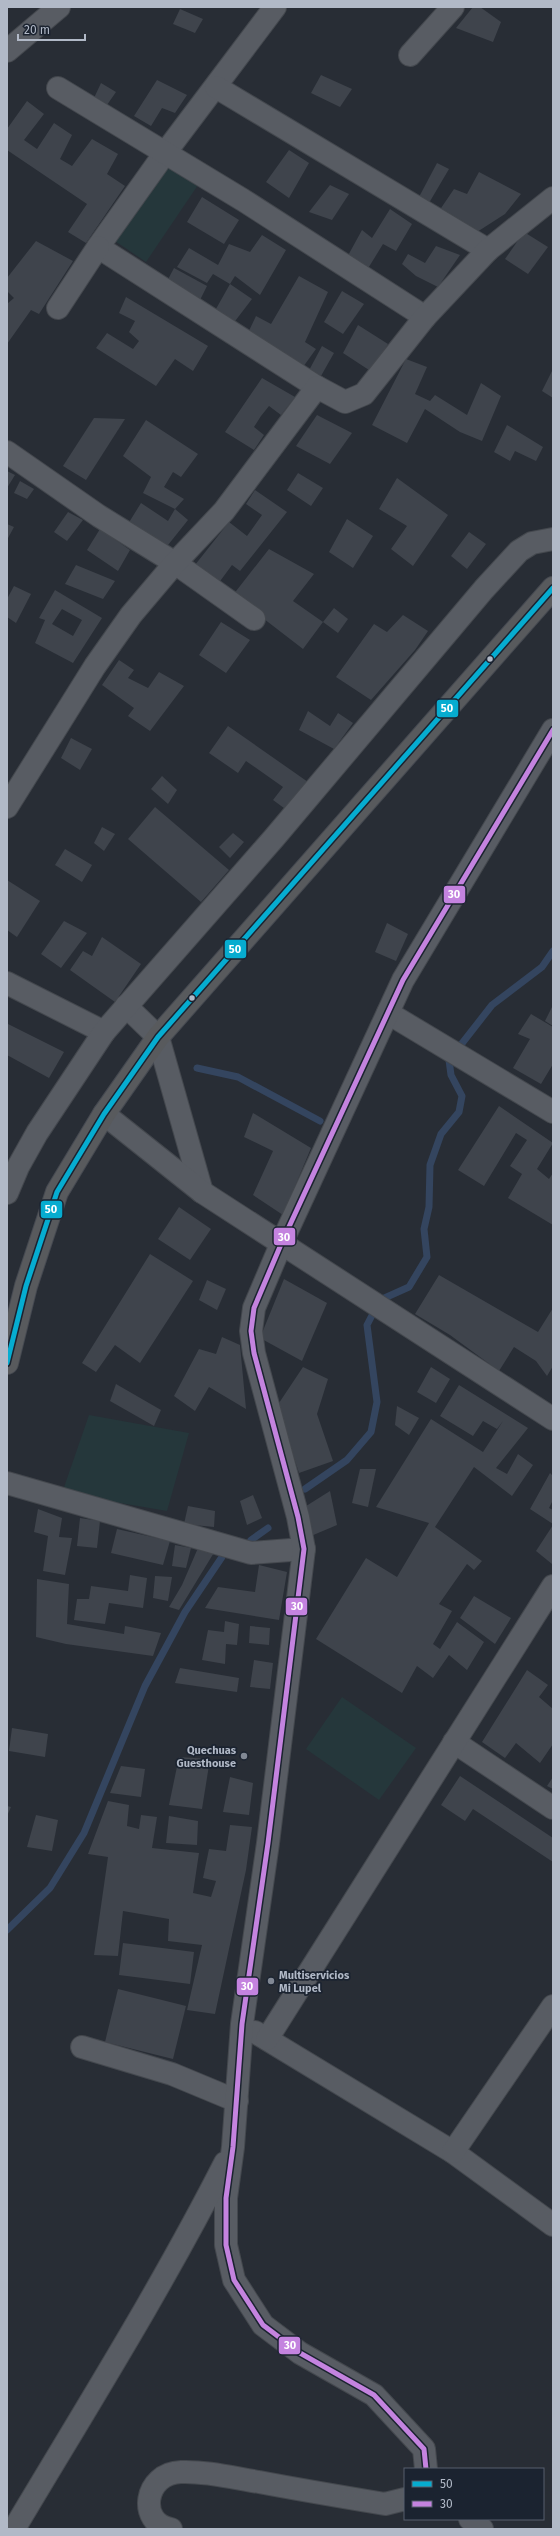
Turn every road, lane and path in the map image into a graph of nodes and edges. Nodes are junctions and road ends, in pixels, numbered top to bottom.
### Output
1 (59, 7) edge
2 (275, 7) edge
3 (453, 7) edge
4 (7, 51) edge
5 (410, 55) dead end
6 (216, 87) junction
7 (58, 88) dead end
8 (165, 153) junction
9 (553, 198) edge
10 (98, 247) junction
11 (488, 250) junction
12 (58, 308) dead end
13 (425, 317) junction
14 (318, 387) junction
15 (7, 452) edge
16 (553, 539) edge
17 (175, 563) junction
18 (553, 588) edge
19 (254, 619) dead end
20 (553, 730) edge
21 (7, 807) edge
22 (7, 983) edge
23 (126, 1006) junction
24 (388, 1013) junction
25 (104, 1032) junction
26 (158, 1037) junction
27 (553, 1112) edge
28 (104, 1114) junction
29 (12, 1163) edge
30 (202, 1192) junction
31 (7, 1193) edge
32 (282, 1242) junction
33 (7, 1363) edge
34 (553, 1418) edge
35 (7, 1483) edge
36 (304, 1549) junction
37 (553, 1586) edge
38 (454, 1742) junction
39 (553, 1808) edge
40 (553, 2006) edge
41 (242, 2024) junction
42 (267, 2039) junction
43 (82, 2047) dead end
44 (237, 2101) junction
45 (233, 2147) junction
46 (453, 2152) junction
47 (553, 2225) edge
48 (426, 2468) edge
49 (404, 2499) edge
50 (471, 2520) edge
51 (14, 2529) edge
52 (171, 2529) edge
53 (482, 2529) edge

1 - 4 street
2 - 6 street
3 - 5 street
6 - 8 street
6 - 11 street
7 - 8 street
8 - 10 street
8 - 13 street
9 - 11 street
10 - 12 street
10 - 14 street
11 - 13 street
13 - 14 street
14 - 17 street
15 - 17 street
16 - 23 street
17 - 19 street
17 - 21 street
18 - 26 highway
20 - 24 street
22 - 25 street
23 - 25 street
23 - 26 street
24 - 27 street
24 - 32 street
25 - 29 street
26 - 28 highway
26 - 30 street
28 - 30 street
28 - 33 highway
29 - 31 street
30 - 32 street
32 - 34 street
32 - 36 street
35 - 36 street
36 - 41 street
37 - 38 street
38 - 39 street
38 - 42 street
40 - 46 street
41 - 42 street
41 - 44 street
42 - 46 street
43 - 44 street
44 - 45 street
45 - 48 street
45 - 51 street
46 - 47 street
49 - 52 street
50 - 53 street

